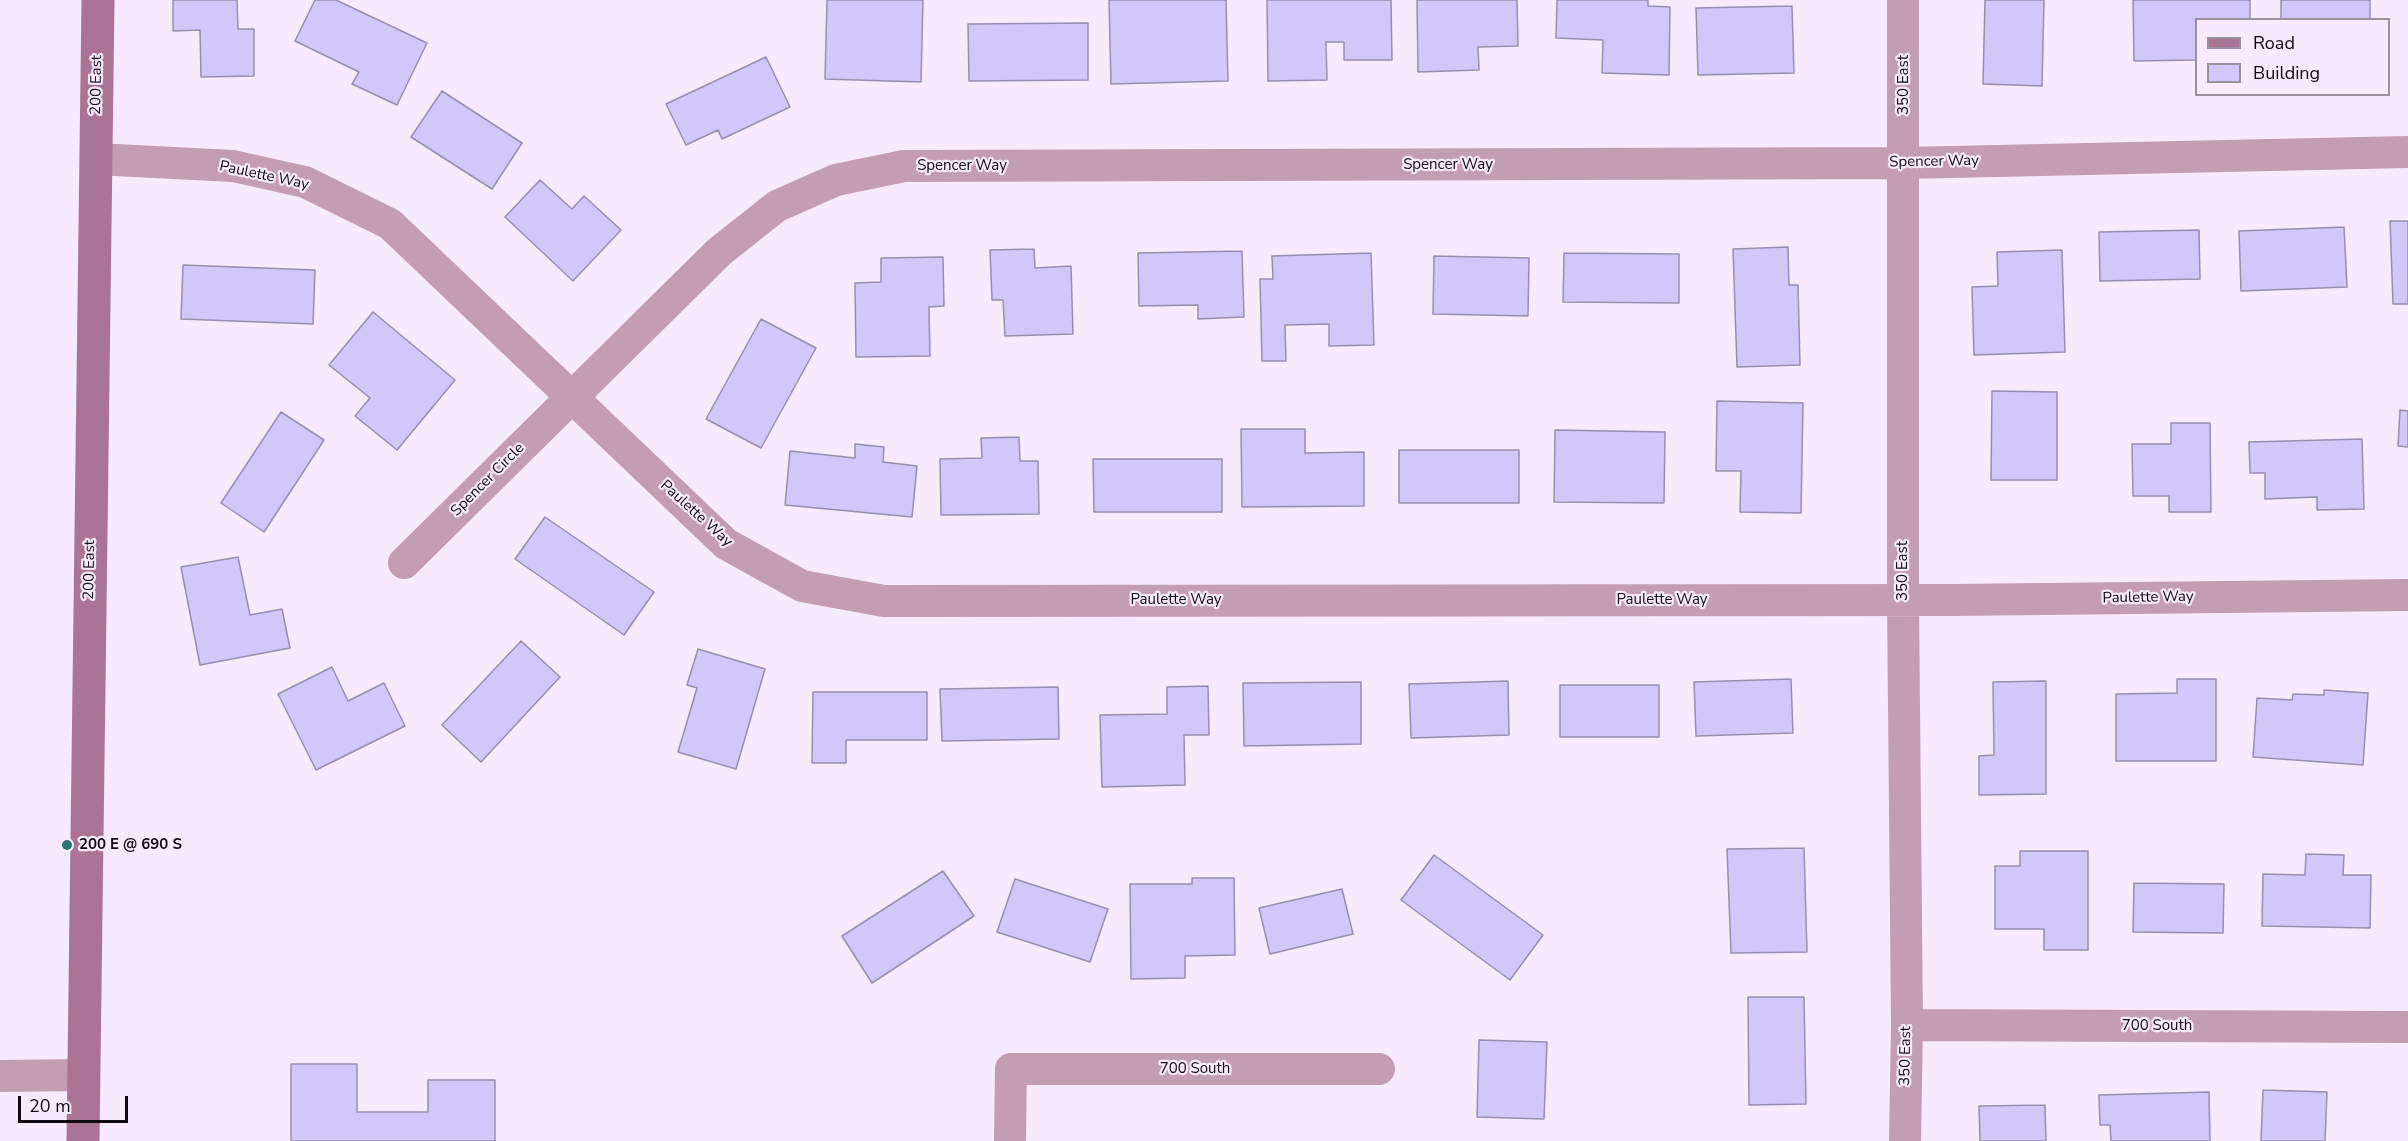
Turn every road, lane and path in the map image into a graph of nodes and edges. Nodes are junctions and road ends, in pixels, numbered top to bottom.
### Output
1 (98, 0) edge
2 (1903, 0) edge
3 (2408, 152) edge
4 (96, 159) junction
5 (1904, 163) junction
6 (571, 398) junction
7 (404, 563) dead end
8 (2408, 596) edge
9 (1903, 600) junction
10 (1907, 1025) junction
11 (2408, 1027) edge
12 (1379, 1069) dead end
13 (83, 1075) junction
14 (0, 1076) edge
15 (83, 1141) edge
16 (1010, 1141) edge
17 (1905, 1141) edge

1 - 4 main road, 200 East
2 - 5 street, 350 East
3 - 5 street, Spencer Way
4 - 6 street, Paulette Way
4 - 13 main road, 200 East
5 - 6 street, Spencer Way
5 - 9 street, 350 East
6 - 7 street, Spencer Circle
6 - 9 street, Paulette Way
8 - 9 street, Paulette Way
9 - 10 street, 350 East
10 - 11 street, 700 South
10 - 17 street, 350 East
12 - 16 street, 700 South
13 - 14 street
13 - 15 main road, 200 East

